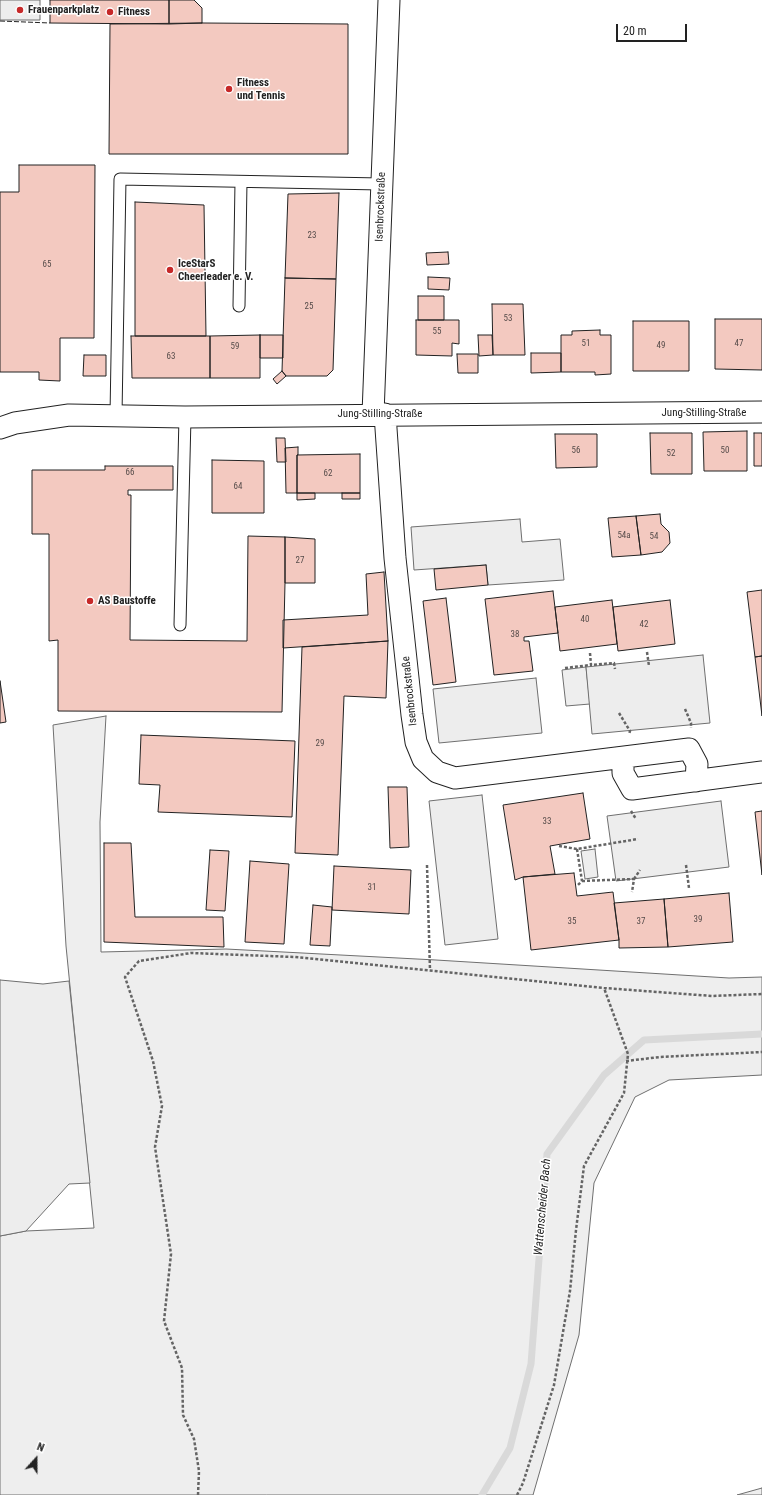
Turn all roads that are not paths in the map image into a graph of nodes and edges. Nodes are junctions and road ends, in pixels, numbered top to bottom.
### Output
1 (389, 0) edge
2 (241, 182) junction
3 (382, 184) junction
4 (240, 306) dead end
5 (762, 412) edge
6 (379, 414) junction
7 (116, 415) junction
8 (185, 417) junction
9 (0, 428) edge
10 (180, 625) dead end
11 (623, 758) junction
12 (762, 772) edge
13 (696, 781) junction

1 - 3 street, Isenbrockstraße
2 - 3 lane
2 - 4 lane
2 - 7 lane
3 - 6 street, Isenbrockstraße
5 - 6 street, Jung-Stilling-Straße
6 - 8 street, Jung-Stilling-Straße
6 - 11 street, Isenbrockstraße
7 - 8 street, Jung-Stilling-Straße
7 - 9 street, Jung-Stilling-Straße
8 - 10 lane
11 - 13 street
11 - 13 street, Isenbrockstraße
12 - 13 street

